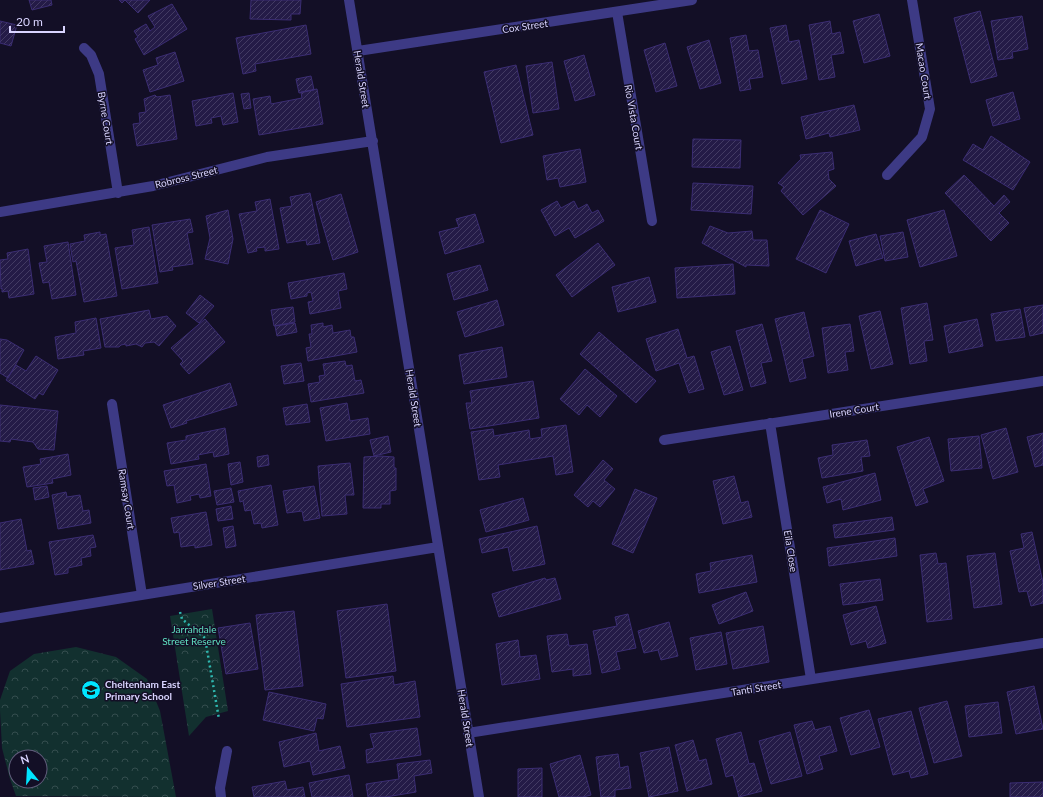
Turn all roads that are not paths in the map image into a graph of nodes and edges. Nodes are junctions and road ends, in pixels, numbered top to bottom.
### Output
1 (349, 0) edge
2 (692, 0) edge
3 (912, 0) edge
4 (616, 12) junction
5 (84, 48) dead end
6 (358, 51) junction
7 (372, 141) junction
8 (887, 175) dead end
9 (118, 193) junction
10 (0, 212) edge
11 (652, 221) dead end
12 (1043, 381) edge
13 (112, 404) dead end
14 (770, 423) junction
15 (664, 440) dead end
16 (438, 547) junction
17 (142, 595) junction
18 (0, 618) edge
19 (1043, 643) edge
20 (811, 679) junction
21 (468, 733) junction
22 (227, 751) dead end
23 (221, 797) edge
24 (478, 797) edge

1 - 6 street, Herald Street
2 - 4 street, Cox Street
3 - 8 street, Macao Court
4 - 6 street, Cox Street
4 - 11 street, Rio Vista Court
5 - 9 street, Byrne Court
6 - 7 street, Herald Street
7 - 9 street, Robross Street
7 - 16 street, Herald Street
9 - 10 street, Robross Street
12 - 14 street, Irene Court
13 - 17 street, Ramsay Court
14 - 15 street, Irene Court
14 - 20 street, Eila Close
16 - 17 street, Silver Street
16 - 21 street, Herald Street
17 - 18 street, Silver Street
19 - 20 street, Tanti Street
20 - 21 street, Tanti Street
21 - 24 street, Herald Street
22 - 23 street

